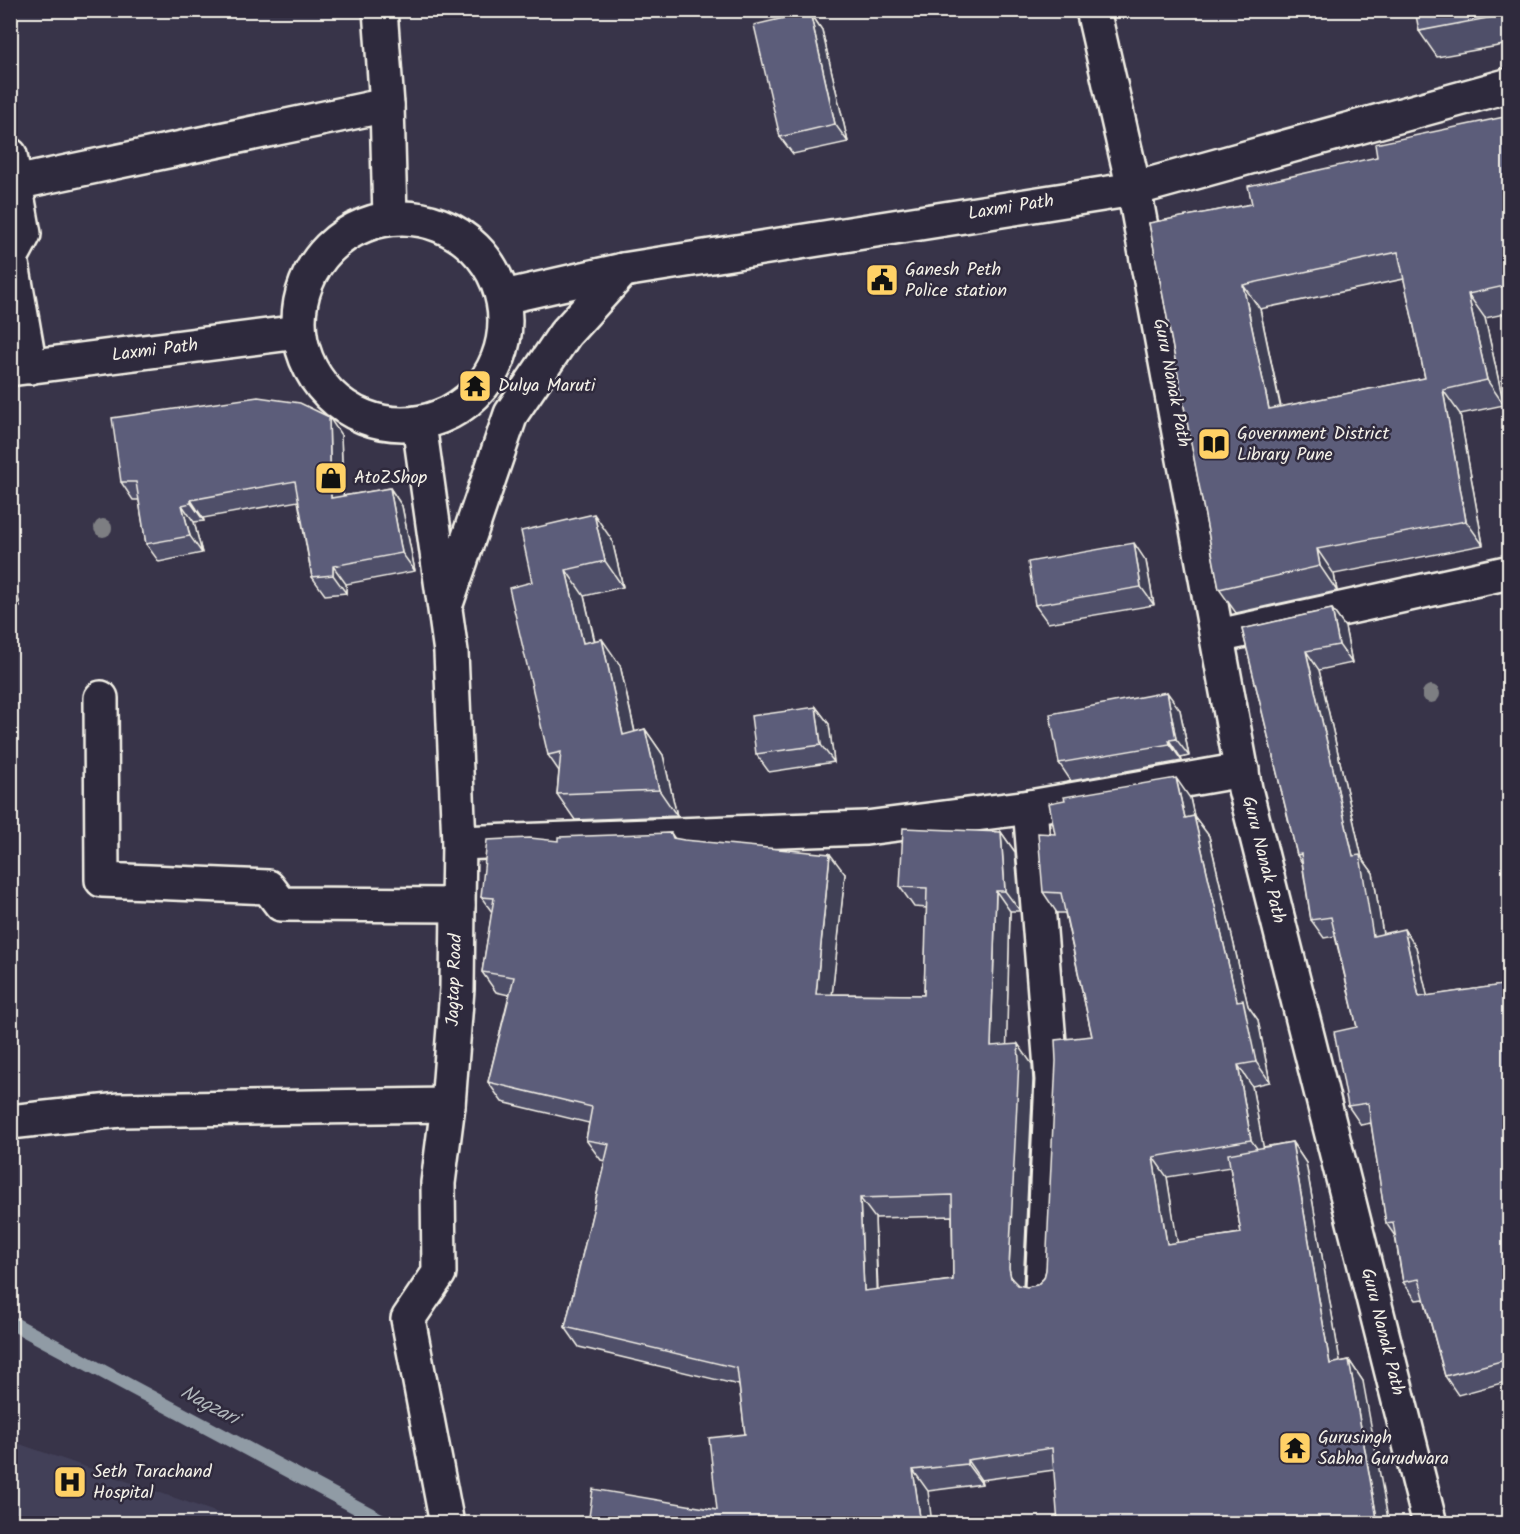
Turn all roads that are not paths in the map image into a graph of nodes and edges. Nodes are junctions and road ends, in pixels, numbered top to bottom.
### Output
1 (380, 10) edge
2 (1093, 10) edge
3 (1509, 85) edge
4 (387, 105) junction
5 (13, 169) edge
6 (1134, 189) junction
7 (390, 218) junction
8 (623, 270) junction
9 (504, 297) junction
10 (298, 332) junction
11 (20, 368) edge
12 (419, 424) junction
13 (1509, 572) edge
14 (445, 606) junction
15 (1218, 636) junction
16 (100, 698) dead end
17 (1242, 770) junction
18 (1029, 807) junction
19 (459, 843) junction
20 (458, 905) junction
21 (448, 1105) junction
22 (10, 1122) edge
23 (1042, 1289) edge
24 (447, 1524) edge
25 (1430, 1524) edge

1 - 4 street
2 - 6 street, Guru Nanak Path
3 - 6 street, Laxmi Path
4 - 5 street
4 - 7 street
5 - 11 street
6 - 8 street, Laxmi Path
6 - 15 street, Guru Nanak Path
7 - 9 street
7 - 10 street
8 - 9 street, Laxmi Path
8 - 14 street
9 - 12 street
10 - 11 street, Laxmi Path
10 - 12 street
12 - 14 street, Jagtap Road
13 - 15 street
14 - 19 street, Jagtap Road
15 - 17 street, Guru Nanak Path
16 - 20 street
17 - 18 street
17 - 25 street, Guru Nanak Path
18 - 19 street
18 - 23 street
19 - 20 street, Jagtap Road
20 - 21 street, Jagtap Road
21 - 22 street
21 - 24 street, Jagtap Road

